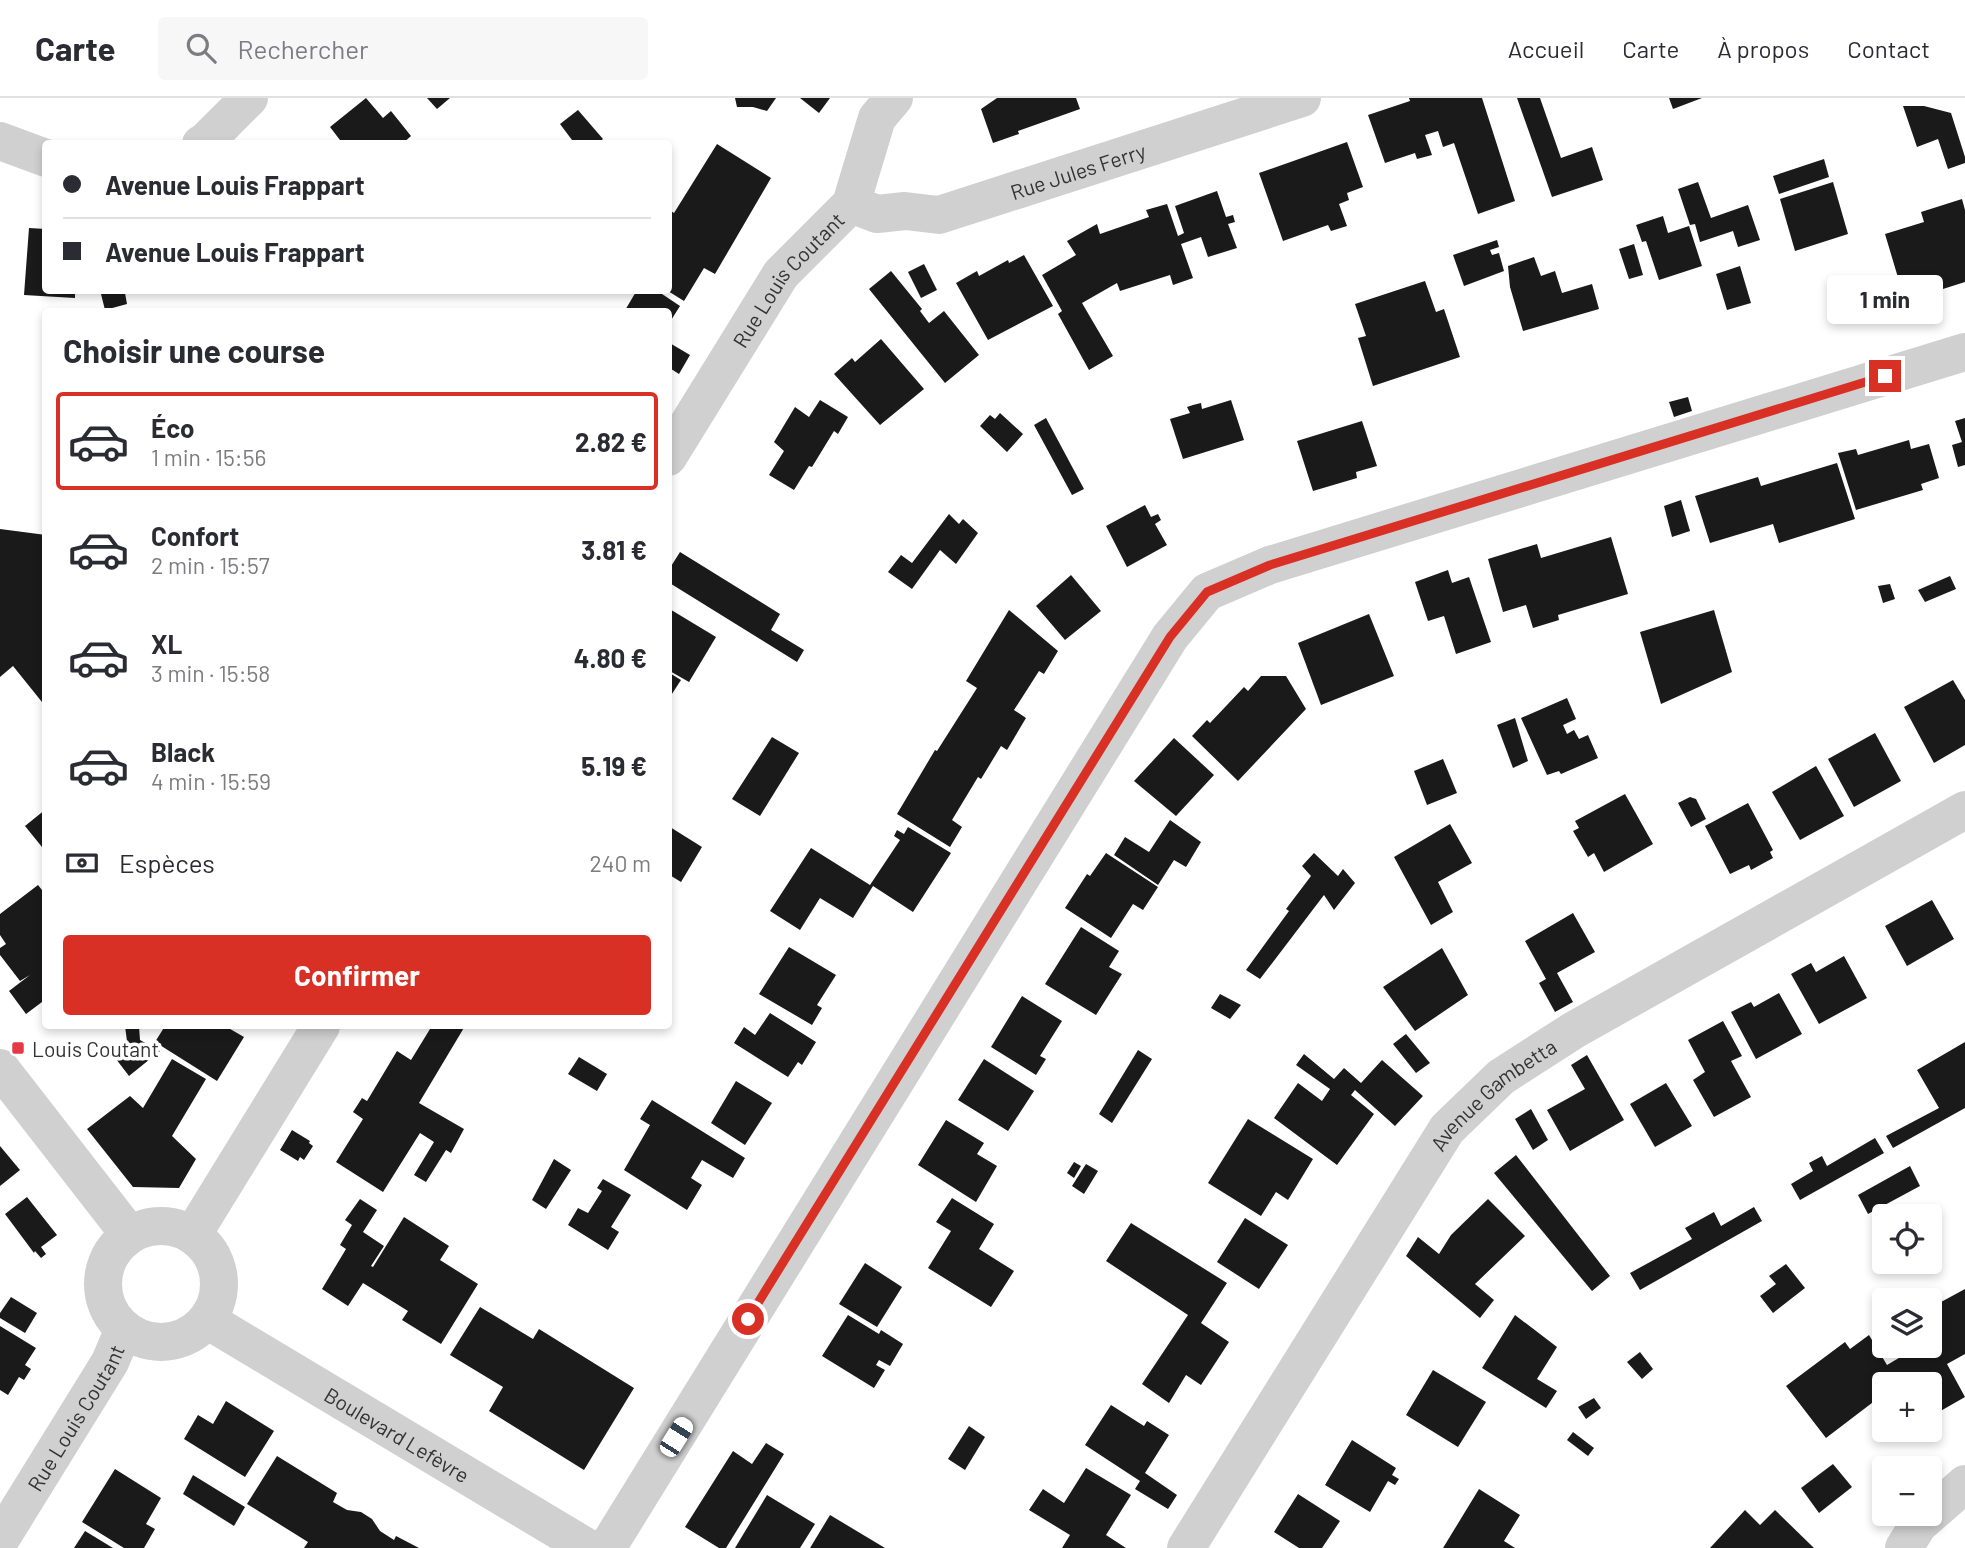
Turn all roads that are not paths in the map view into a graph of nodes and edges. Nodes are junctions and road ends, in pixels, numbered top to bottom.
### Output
1 (249, 98) edge
2 (894, 98) edge
3 (1302, 98) edge
4 (205, 140) edge
5 (0, 141) edge
6 (42, 157) edge
7 (851, 204) junction
8 (1965, 352) edge
9 (672, 451) edge
10 (1965, 810) edge
11 (319, 1029) edge
12 (0, 1068) edge
13 (129, 1234) junction
14 (193, 1234) junction
15 (207, 1320) junction
16 (124, 1329) junction
17 (1965, 1484) edge
18 (0, 1540) edge
19 (588, 1548) edge
20 (607, 1548) edge
21 (1186, 1548) edge
22 (1904, 1548) edge

1 - 4 street
2 - 7 street, Rue Louis Coutant
3 - 7 street, Rue Jules Ferry
5 - 6 street
7 - 9 street, Rue Louis Coutant
8 - 20 street
10 - 21 street, Avenue Gambetta
11 - 14 street
12 - 13 street
13 - 14 street
13 - 16 street
14 - 15 street
15 - 16 street
15 - 19 street, Boulevard Lefèvre
16 - 18 street, Rue Louis Coutant
17 - 22 street

